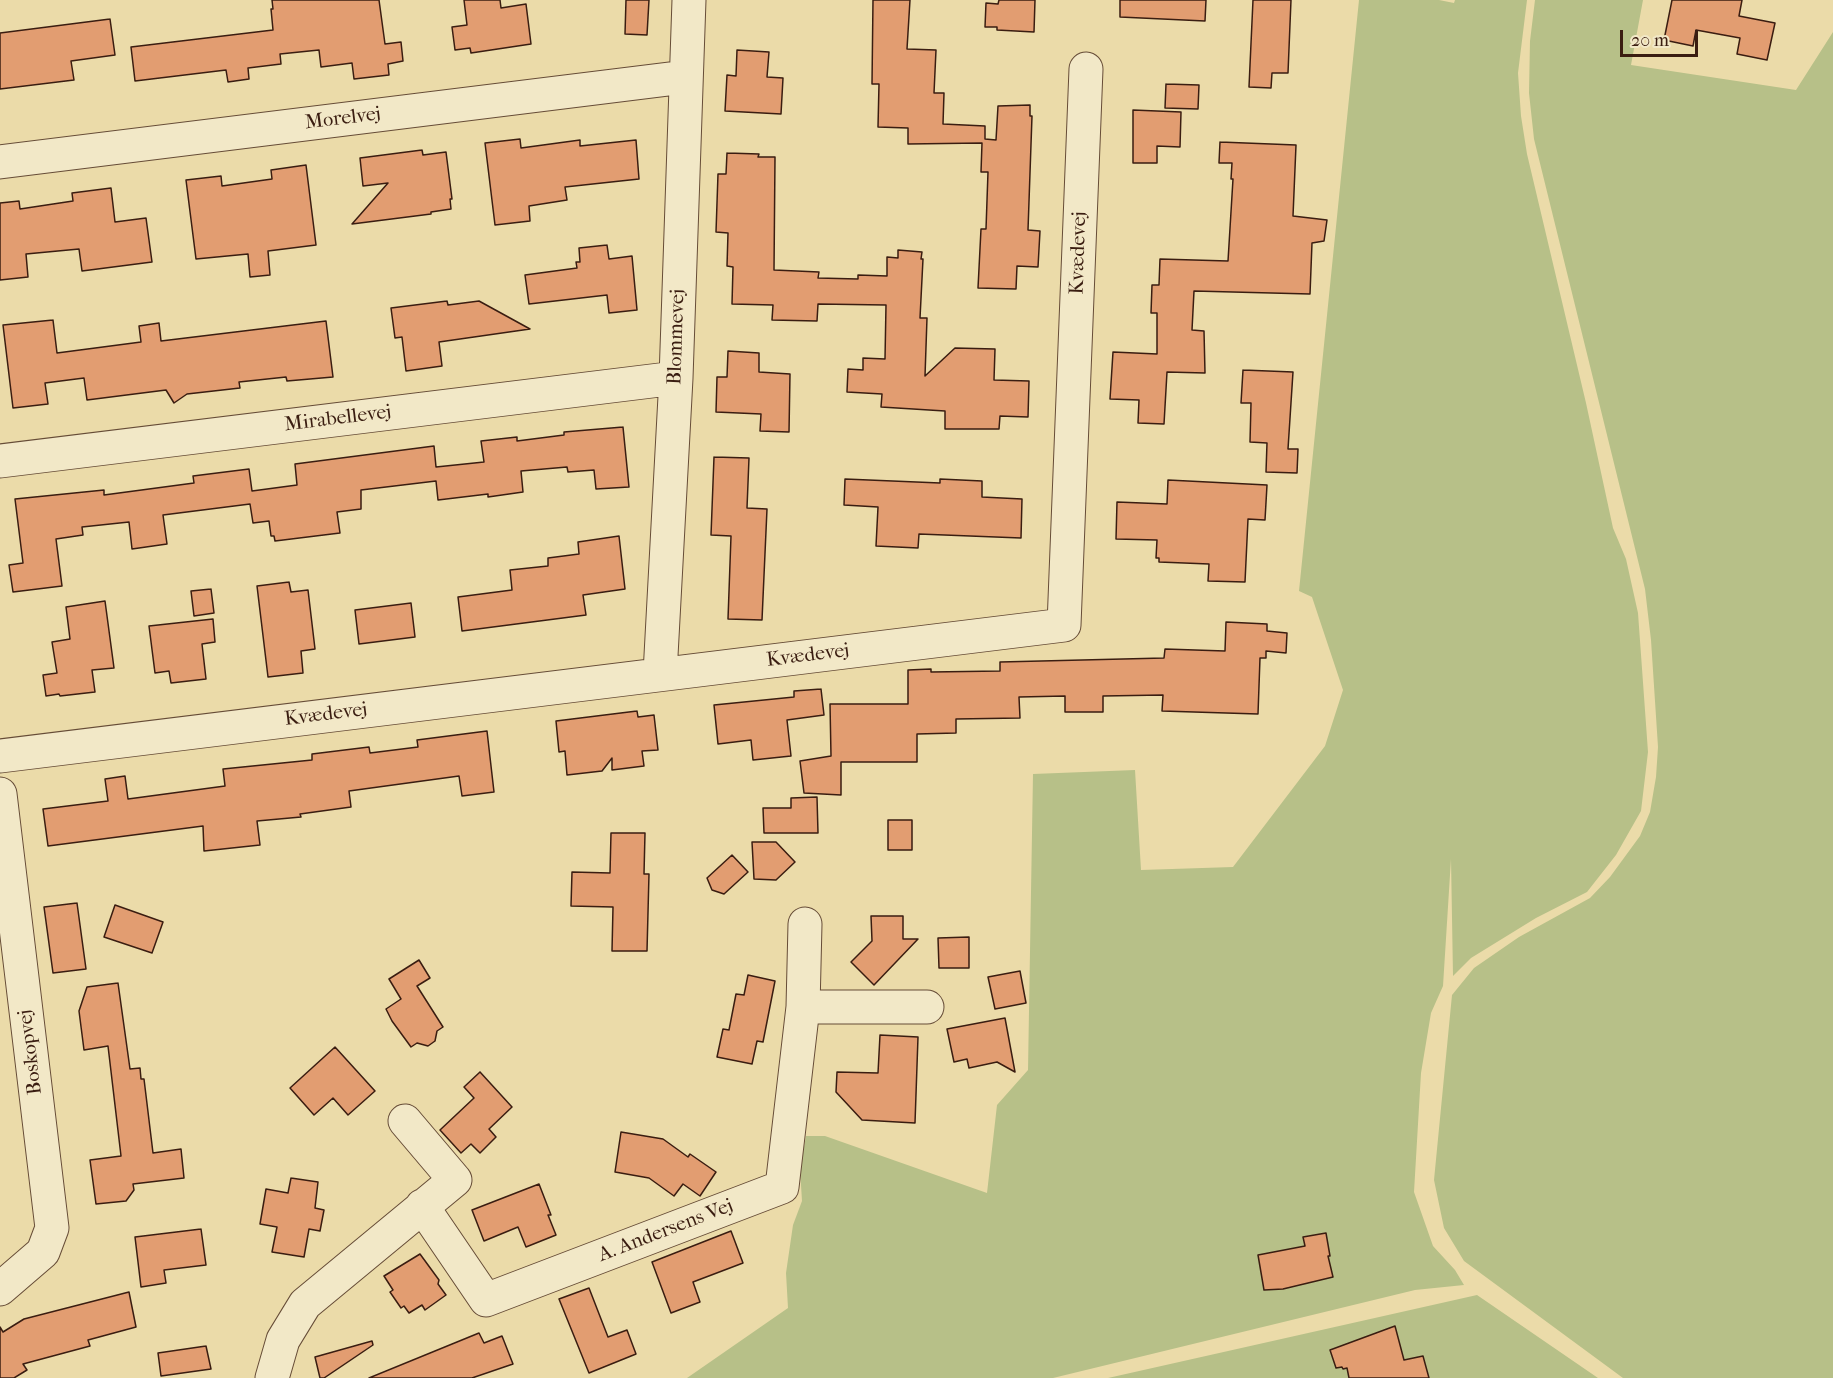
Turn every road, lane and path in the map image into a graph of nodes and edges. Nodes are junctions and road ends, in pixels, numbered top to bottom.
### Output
1 (689, 0) edge
2 (1086, 69) dead end
3 (685, 77) junction
4 (0, 162) edge
5 (676, 378) junction
6 (0, 461) edge
7 (660, 674) junction
8 (0, 756) edge
9 (0, 794) edge
10 (805, 924) dead end
11 (803, 1007) junction
12 (927, 1007) dead end
13 (405, 1121) dead end
14 (422, 1206) junction
15 (0, 1289) edge
16 (272, 1378) edge

1 - 3 street, Blommevej
2 - 7 street, Kvædevej
3 - 4 street, Morelvej
3 - 5 street, Blommevej
5 - 6 street, Mirabellevej
5 - 7 street, Blommevej
7 - 8 street, Kvædevej
9 - 15 street, Boskopvej
10 - 11 street, A. Andersens Vej
11 - 12 street
11 - 14 street, A. Andersens Vej
13 - 14 street
14 - 16 street

